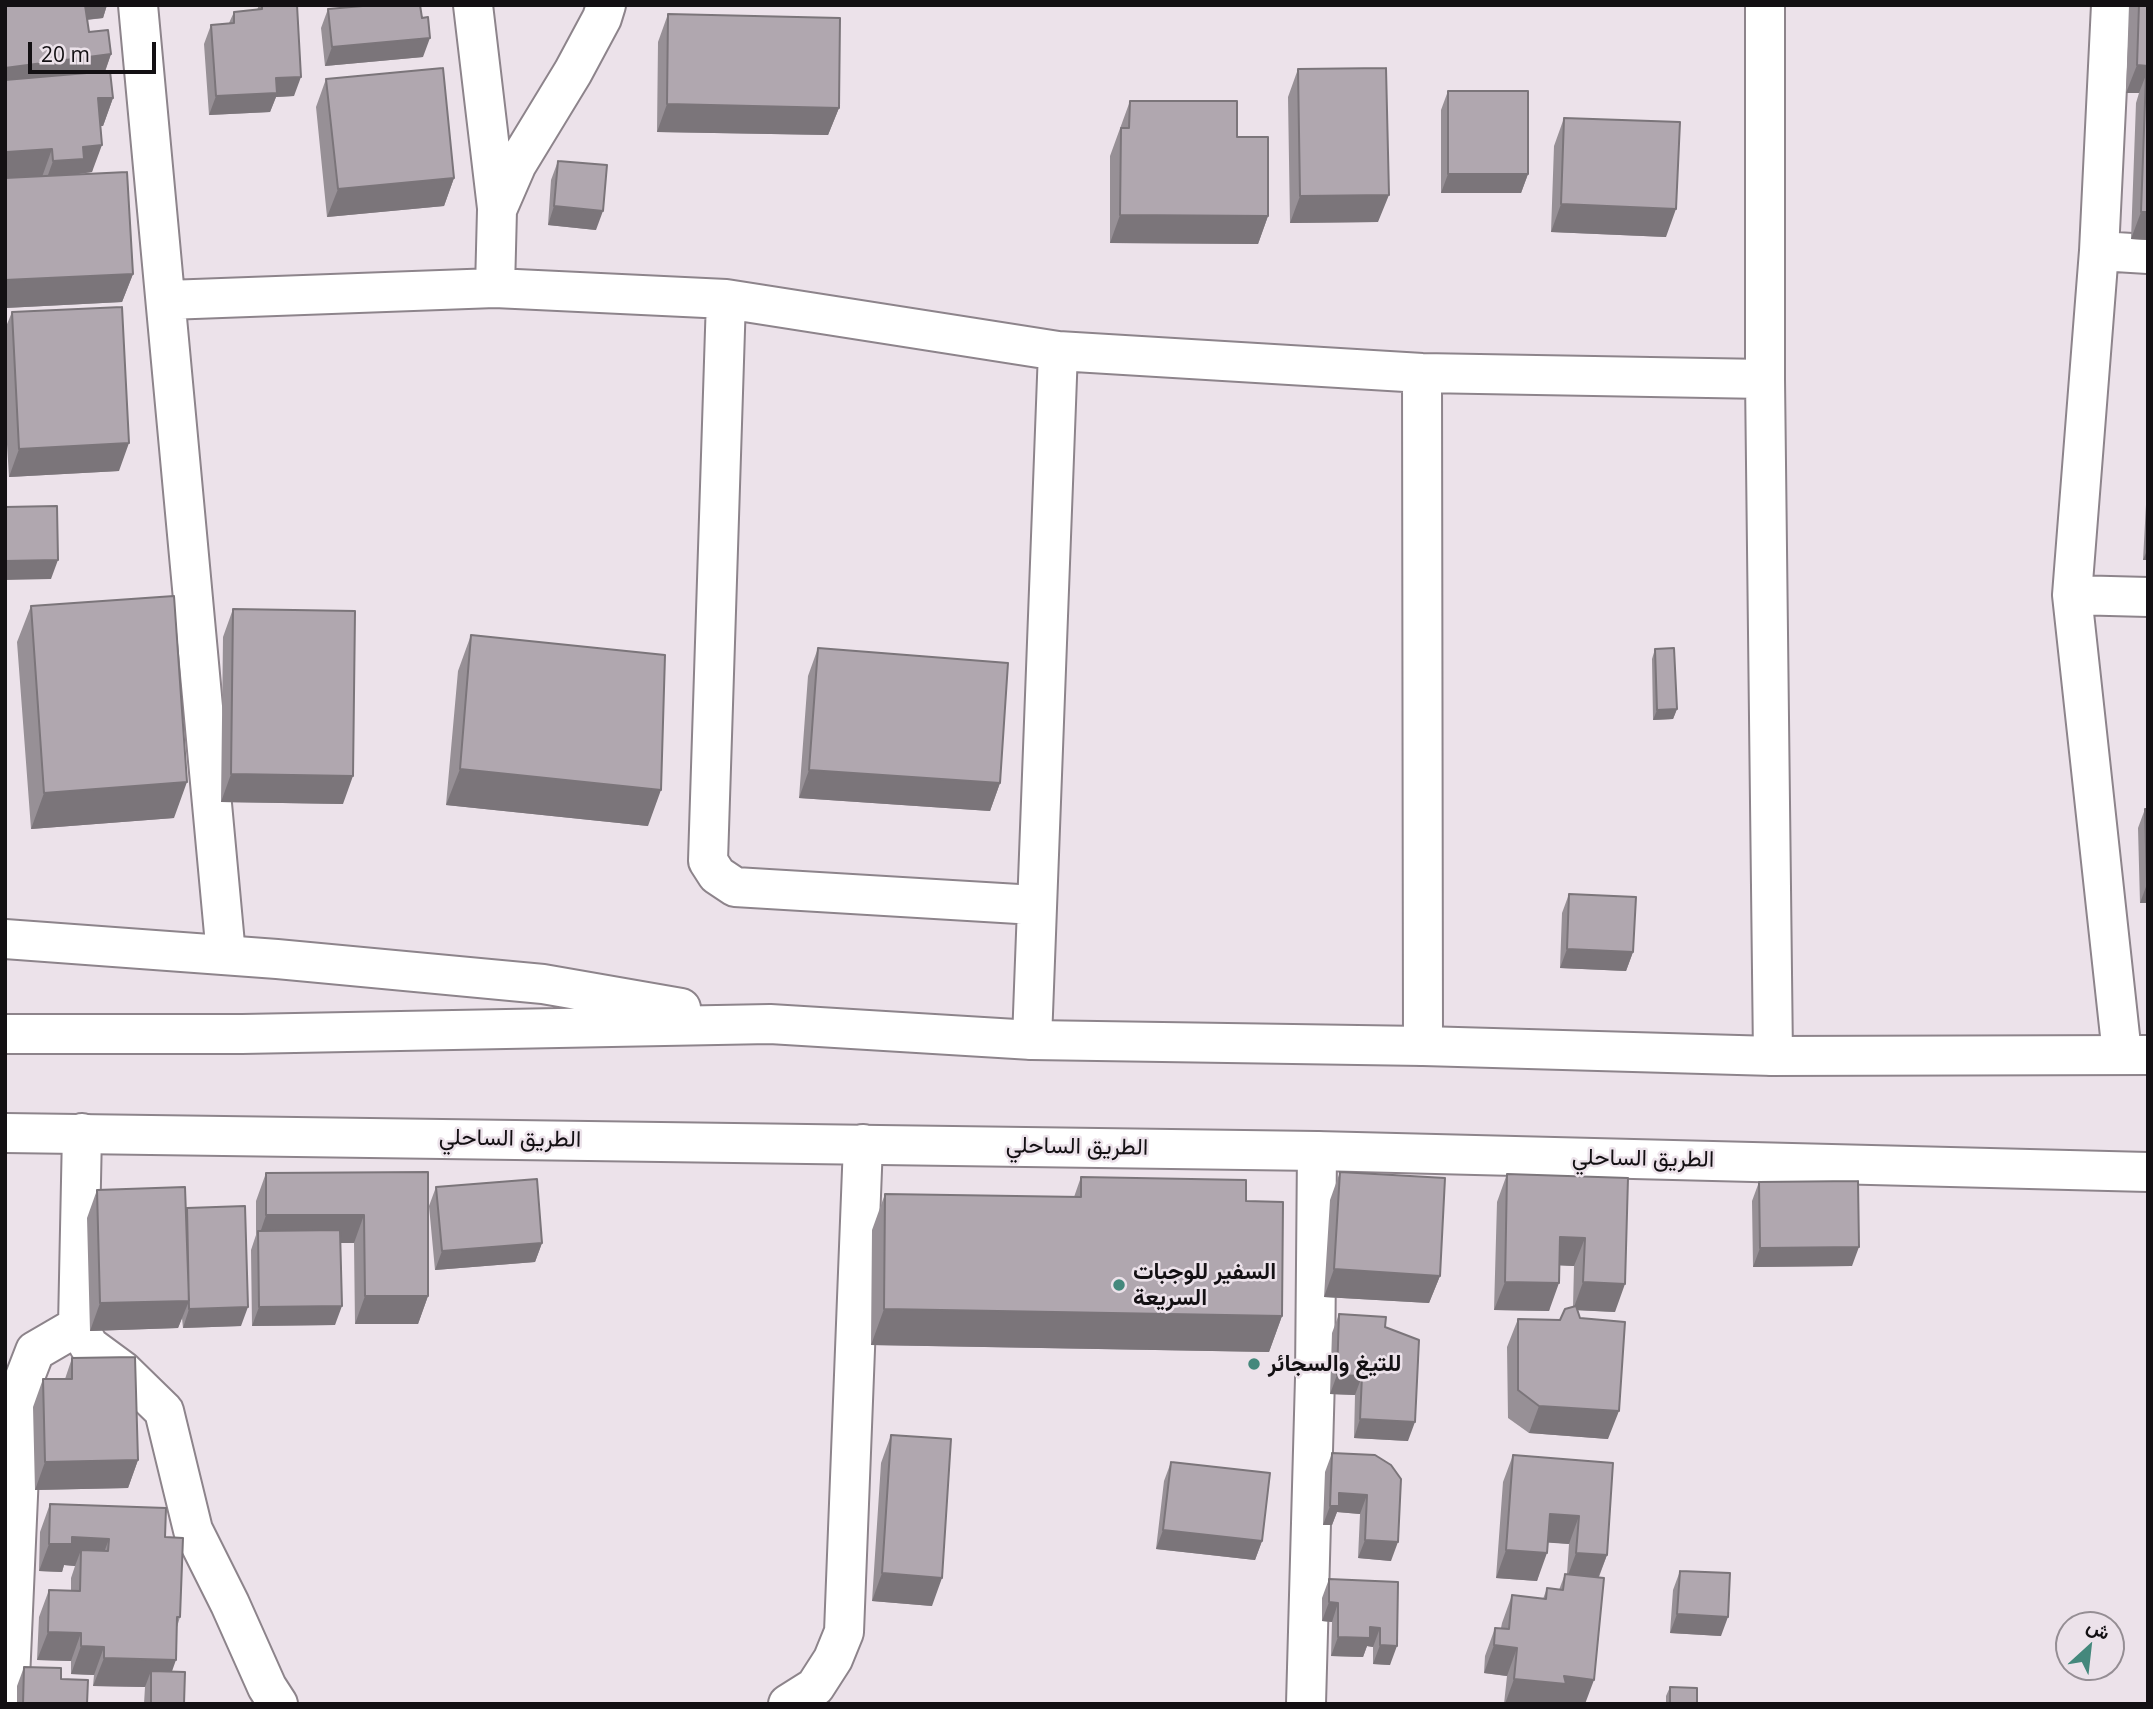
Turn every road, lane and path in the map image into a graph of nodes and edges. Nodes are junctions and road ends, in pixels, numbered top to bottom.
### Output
1 (138, 5) edge
2 (472, 5) edge
3 (606, 5) edge
4 (1765, 5) edge
5 (2111, 5) edge
6 (497, 209) junction
7 (2099, 251) junction
8 (2148, 254) edge
9 (495, 288) junction
10 (726, 299) junction
11 (167, 300) junction
12 (1058, 351) junction
13 (1422, 373) junction
14 (1765, 379) junction
15 (2072, 596) junction
16 (2148, 597) edge
17 (1035, 905) junction
18 (5, 939) edge
19 (226, 956) junction
20 (770, 1024) junction
21 (5, 1034) edge
22 (1032, 1040) junction
23 (1423, 1046) junction
24 (2135, 1054) edge
25 (1773, 1056) junction
26 (5, 1133) edge
27 (82, 1133) junction
28 (863, 1144) junction
29 (1317, 1151) junction
30 (2148, 1172) edge
31 (78, 1326) junction
32 (153, 1529) edge
33 (193, 1530) junction
34 (9, 1702) edge
35 (278, 1704) edge
36 (789, 1704) edge
37 (1306, 1704) edge

1 - 11 main road
2 - 6 main road
3 - 6 main road
4 - 14 main road
5 - 7 main road
6 - 9 main road
7 - 8 main road
7 - 15 main road
9 - 10 main road
9 - 11 main road
10 - 12 main road
10 - 17 main road
11 - 19 main road
12 - 13 main road
12 - 17 main road
13 - 14 main road
13 - 23 main road
14 - 25 main road
15 - 16 main road
15 - 24 main road
17 - 22 main road
18 - 19 main road
19 - 20 main road
20 - 21 main road
20 - 22 main road
22 - 23 main road
23 - 25 main road
24 - 25 main road
26 - 27 main road, الطريق الساحلي
27 - 28 main road, الطريق الساحلي
27 - 31 main road
28 - 29 main road, الطريق الساحلي
28 - 36 main road
29 - 30 main road, الطريق الساحلي
29 - 37 main road
31 - 33 main road
31 - 34 main road
32 - 33 main road
33 - 35 main road

